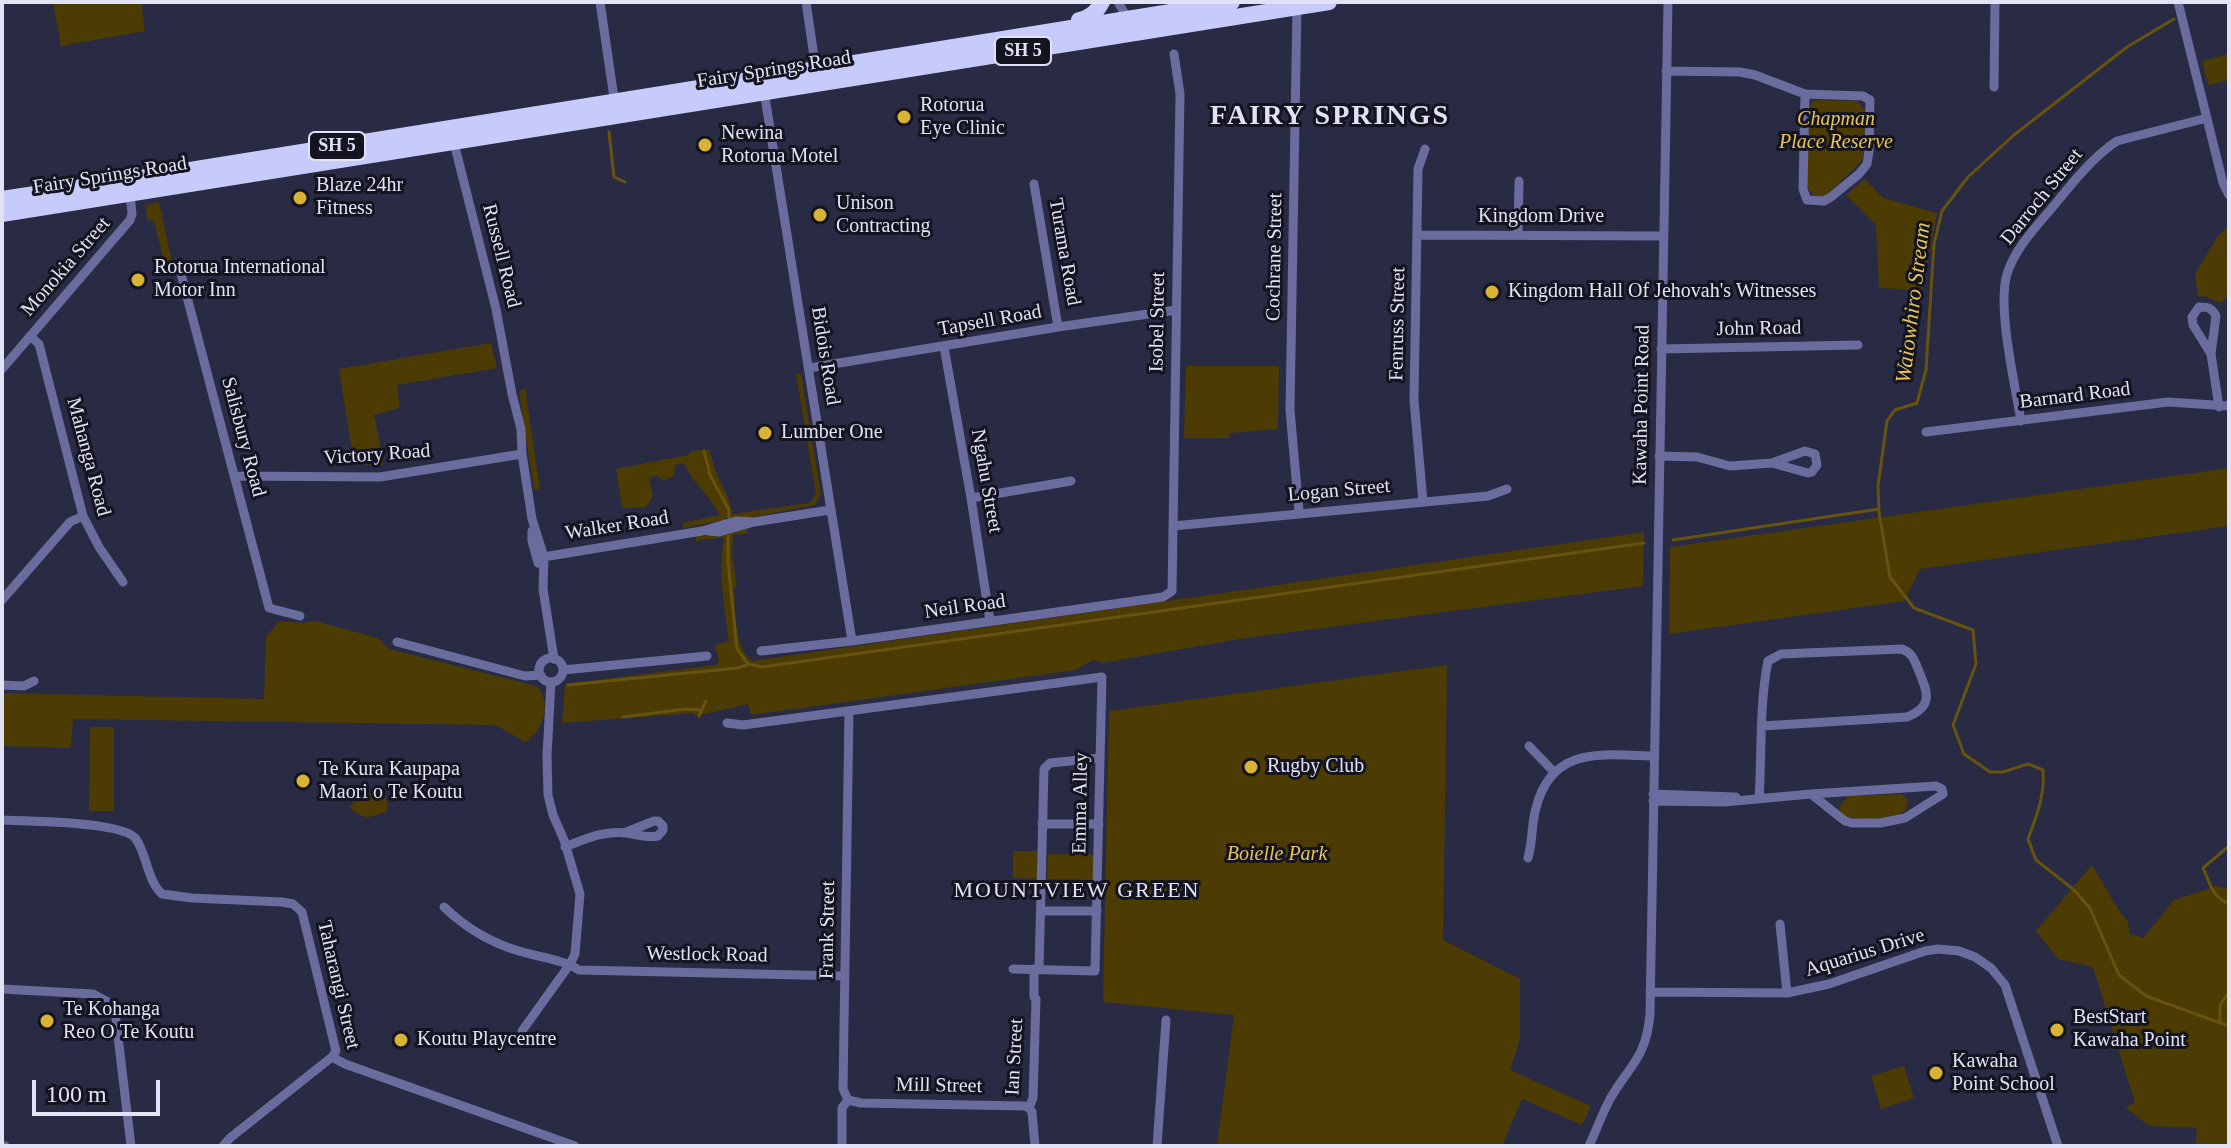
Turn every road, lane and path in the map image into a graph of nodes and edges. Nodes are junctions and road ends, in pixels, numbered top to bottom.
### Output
1 (600, 2) edge
2 (806, 2) edge
3 (1102, 2) edge
4 (1109, 2) edge
5 (1118, 2) edge
6 (1232, 2) edge
7 (1329, 2) edge
8 (1665, 2) edge
9 (1995, 2) edge
10 (2178, 2) edge
11 (1297, 5) edge
12 (1123, 17) junction
13 (1183, 25) junction
14 (1012, 37) junction
15 (938, 49) junction
16 (1034, 49) junction
17 (1174, 54) dead end
18 (989, 55) junction
19 (1666, 71) junction
20 (817, 76) junction
21 (763, 85) junction
22 (1994, 87) dead end
23 (1805, 94) junction
24 (616, 108) junction
25 (2207, 118) junction
26 (453, 135) junction
27 (1425, 149) dead end
28 (1519, 181) dead end
29 (1034, 184) dead end
30 (129, 186) junction
31 (2229, 195) edge
32 (2, 199) edge
33 (2, 214) edge
34 (1518, 234) junction
35 (1417, 235) junction
36 (1663, 236) junction
37 (181, 274) dead end
38 (1176, 310) junction
39 (1058, 327) junction
40 (30, 336) junction
41 (1858, 345) dead end
42 (944, 347) junction
43 (1661, 349) junction
44 (2211, 354) junction
45 (809, 368) junction
46 (2, 369) edge
47 (2224, 407) edge
48 (2021, 421) junction
49 (1926, 432) dead end
50 (522, 454) junction
51 (1659, 456) junction
52 (1772, 463) dead end
53 (234, 476) junction
54 (1071, 481) dead end
55 (1507, 489) dead end
56 (971, 498) junction
57 (1423, 502) junction
58 (830, 510) junction
59 (1299, 512) junction
60 (83, 516) junction
61 (1173, 526) junction
62 (540, 557) junction
63 (123, 582) dead end
64 (1172, 591) joint
65 (2, 600) edge
66 (300, 616) dead end
67 (990, 621) junction
68 (852, 641) junction
69 (397, 642) dead end
70 (761, 651) dead end
71 (707, 656) dead end
72 (554, 659) junction
73 (563, 670) junction
74 (541, 675) junction
75 (34, 681) dead end
76 (551, 682) junction
77 (2, 685) edge
78 (849, 712) junction
79 (727, 723) dead end
80 (1762, 726) junction
81 (1529, 746) dead end
82 (1654, 756) junction
83 (1100, 758) junction
84 (1553, 771) junction
85 (1811, 794) junction
86 (1653, 797) junction
87 (1759, 799) junction
88 (2, 820) edge
89 (1042, 824) junction
90 (1099, 824) junction
91 (624, 833) dead end
92 (565, 847) junction
93 (1528, 858) dead end
94 (444, 907) dead end
95 (1041, 911) junction
96 (1097, 911) junction
97 (1780, 924) dead end
98 (570, 964) junction
99 (1013, 969) dead end
100 (1037, 970) junction
101 (845, 976) junction
102 (2, 989) edge
103 (1650, 992) junction
104 (1787, 993) junction
105 (1166, 1020) dead end
106 (522, 1031) dead end
107 (332, 1057) junction
108 (848, 1100) junction
109 (1029, 1108) junction
110 (131, 1146) edge
111 (223, 1146) edge
112 (575, 1146) edge
113 (842, 1146) edge
114 (1035, 1146) edge
115 (1157, 1146) edge
116 (1589, 1146) edge
117 (2058, 1146) edge

1 - 24 street
2 - 20 street
3 - 14 highway
4 - 12 street
5 - 12 street
6 - 12 highway, Fairy Springs Road / SH 5
7 - 11 highway, Fairy Springs Road / SH 5
8 - 19 street, Kawaha Point Road
9 - 22 street
10 - 25 street
11 - 13 highway, Fairy Springs Road / SH 5
11 - 59 street, Cochrane Street
12 - 13 highway, SH 5
12 - 14 highway, Fairy Springs Road / SH 5
12 - 16 highway, SH 5
13 - 16 highway, Fairy Springs Road / SH 5
14 - 15 highway, Fairy Springs Road / SH 5
15 - 18 highway
15 - 20 highway, Fairy Springs Road / SH 5
16 - 18 highway, Fairy Springs Road / SH 5
17 - 38 street, Isobel Street
18 - 20 highway, Fairy Springs Road / SH 5
19 - 23 street
19 - 36 street, Kawaha Point Road
20 - 21 highway, Fairy Springs Road / SH 5
21 - 24 highway, Fairy Springs Road / SH 5
21 - 45 street, Bidois Road
23 - 23 street
24 - 26 highway, Fairy Springs Road / SH 5
25 - 31 street
25 - 48 street, Darroch Street
26 - 30 highway, Fairy Springs Road / SH 5
26 - 50 street, Russell Road
27 - 35 street, Fenruss Street
28 - 34 street
29 - 39 street, Turama Road
30 - 32 highway, Fairy Springs Road / SH 5
30 - 33 highway, Fairy Springs Road / SH 5
30 - 40 street, Monokia Street
34 - 35 street, Kingdom Drive
34 - 36 street, Kingdom Drive
35 - 57 street, Fenruss Street
36 - 43 street, Kawaha Point Road
37 - 53 street, Salisbury Road
38 - 39 street, Tapsell Road
38 - 61 street, Isobel Street
39 - 42 street, Tapsell Road
40 - 46 street, Monokia Street
40 - 60 street, Mahanga Road
41 - 43 street, John Road
42 - 45 street, Tapsell Road
42 - 56 street, Ngahu Street
43 - 51 street, Kawaha Point Road
44 - 44 street
44 - 47 street
45 - 58 street, Bidois Road
47 - 48 street, Barnard Road
48 - 49 street, Barnard Road
50 - 53 street, Victory Road
50 - 62 street, Russell Road
51 - 52 street
51 - 82 street, Kawaha Point Road
53 - 66 street, Salisbury Road
54 - 56 street
55 - 57 street, Logan Street
56 - 67 street, Ngahu Street
57 - 59 street, Logan Street
58 - 62 street, Walker Road
58 - 68 street, Bidois Road
59 - 61 street, Logan Street
60 - 63 street, Mahanga Road
60 - 65 street
61 - 64 street, Isobel Street
62 - 72 street, Russell Road
64 - 67 street, Neil Road
67 - 68 street, Neil Road
68 - 70 street, Neil Road
69 - 74 street
71 - 73 street
72 - 73 street
72 - 74 street
73 - 76 street
74 - 76 street
75 - 77 street
76 - 92 street
78 - 79 street
78 - 83 street, Emma Alley
78 - 101 street, Frank Street
80 - 80 street
80 - 87 street
81 - 84 street
82 - 84 street
82 - 86 street, Kawaha Point Road
83 - 89 street, Ian Street
83 - 90 street, Emma Alley
84 - 93 street
85 - 85 street
85 - 87 street
86 - 87 street
86 - 103 street, Kawaha Point Road
88 - 107 street, Taharangi Street
89 - 90 street
89 - 95 street, Ian Street
90 - 96 street, Emma Alley
91 - 92 street
92 - 98 street
94 - 98 street, Westlock Road
95 - 96 street
95 - 100 street, Ian Street
96 - 100 street, Emma Alley
97 - 104 street
98 - 101 street, Westlock Road
98 - 106 street
99 - 100 street
100 - 109 street, Ian Street
101 - 108 street, Frank Street
102 - 110 street
103 - 104 street, Aquarius Drive
103 - 116 street, Kawaha Point Road
104 - 117 street, Aquarius Drive
105 - 115 street
107 - 111 street
107 - 112 street, Taharangi Street
108 - 109 street, Mill Street
108 - 113 street, Frank Street
109 - 114 street, Ian Street

